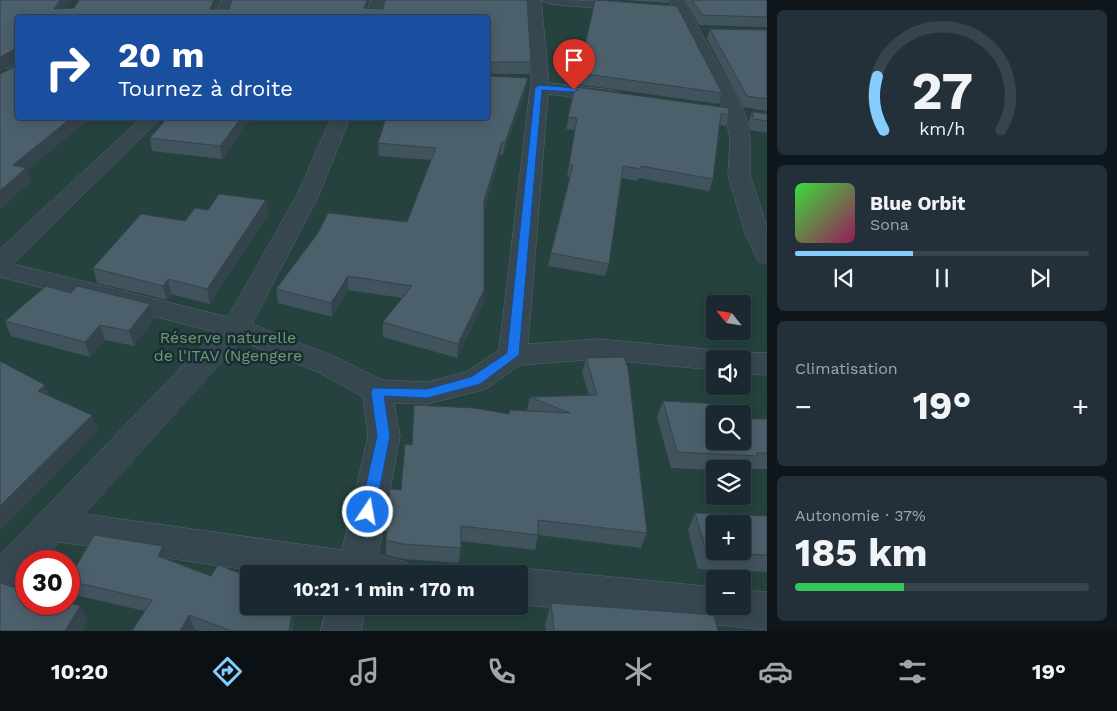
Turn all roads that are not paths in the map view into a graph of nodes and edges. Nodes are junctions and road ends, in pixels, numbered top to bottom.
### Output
1 (229, 0) edge
2 (378, 0) edge
3 (534, 0) edge
4 (549, 0) edge
5 (678, 5) edge
6 (643, 7) edge
7 (661, 9) edge
8 (222, 15) edge
9 (375, 15) edge
10 (694, 32) junction
11 (712, 32) edge
12 (0, 62) edge
13 (15, 63) edge
14 (15, 70) edge
15 (0, 81) edge
16 (534, 84) junction
17 (633, 99) edge
18 (709, 109) edge
19 (743, 114) junction
20 (150, 120) edge
21 (340, 120) edge
22 (767, 256) edge
23 (0, 263) edge
24 (0, 269) edge
25 (236, 328) junction
26 (513, 355) junction
27 (706, 359) edge
28 (751, 363) edge
29 (767, 364) edge
30 (377, 392) junction
31 (53, 525) junction
32 (259, 565) edge
33 (356, 565) edge
34 (0, 582) edge
35 (528, 587) edge
36 (767, 611) edge
37 (345, 615) edge
38 (342, 631) edge

1 - 8 street
2 - 9 street
3 - 16 street
4 - 6 street
5 - 7 street
5 - 10 street
10 - 11 street
10 - 19 street
12 - 13 street
14 - 15 street
16 - 17 street
16 - 26 street
18 - 19 street
19 - 22 street
20 - 23 street
21 - 25 street
24 - 25 street
25 - 30 street
25 - 31 street
26 - 27 street
26 - 30 street
28 - 29 street
30 - 33 street
31 - 32 street
31 - 34 street
35 - 36 street
37 - 38 street

